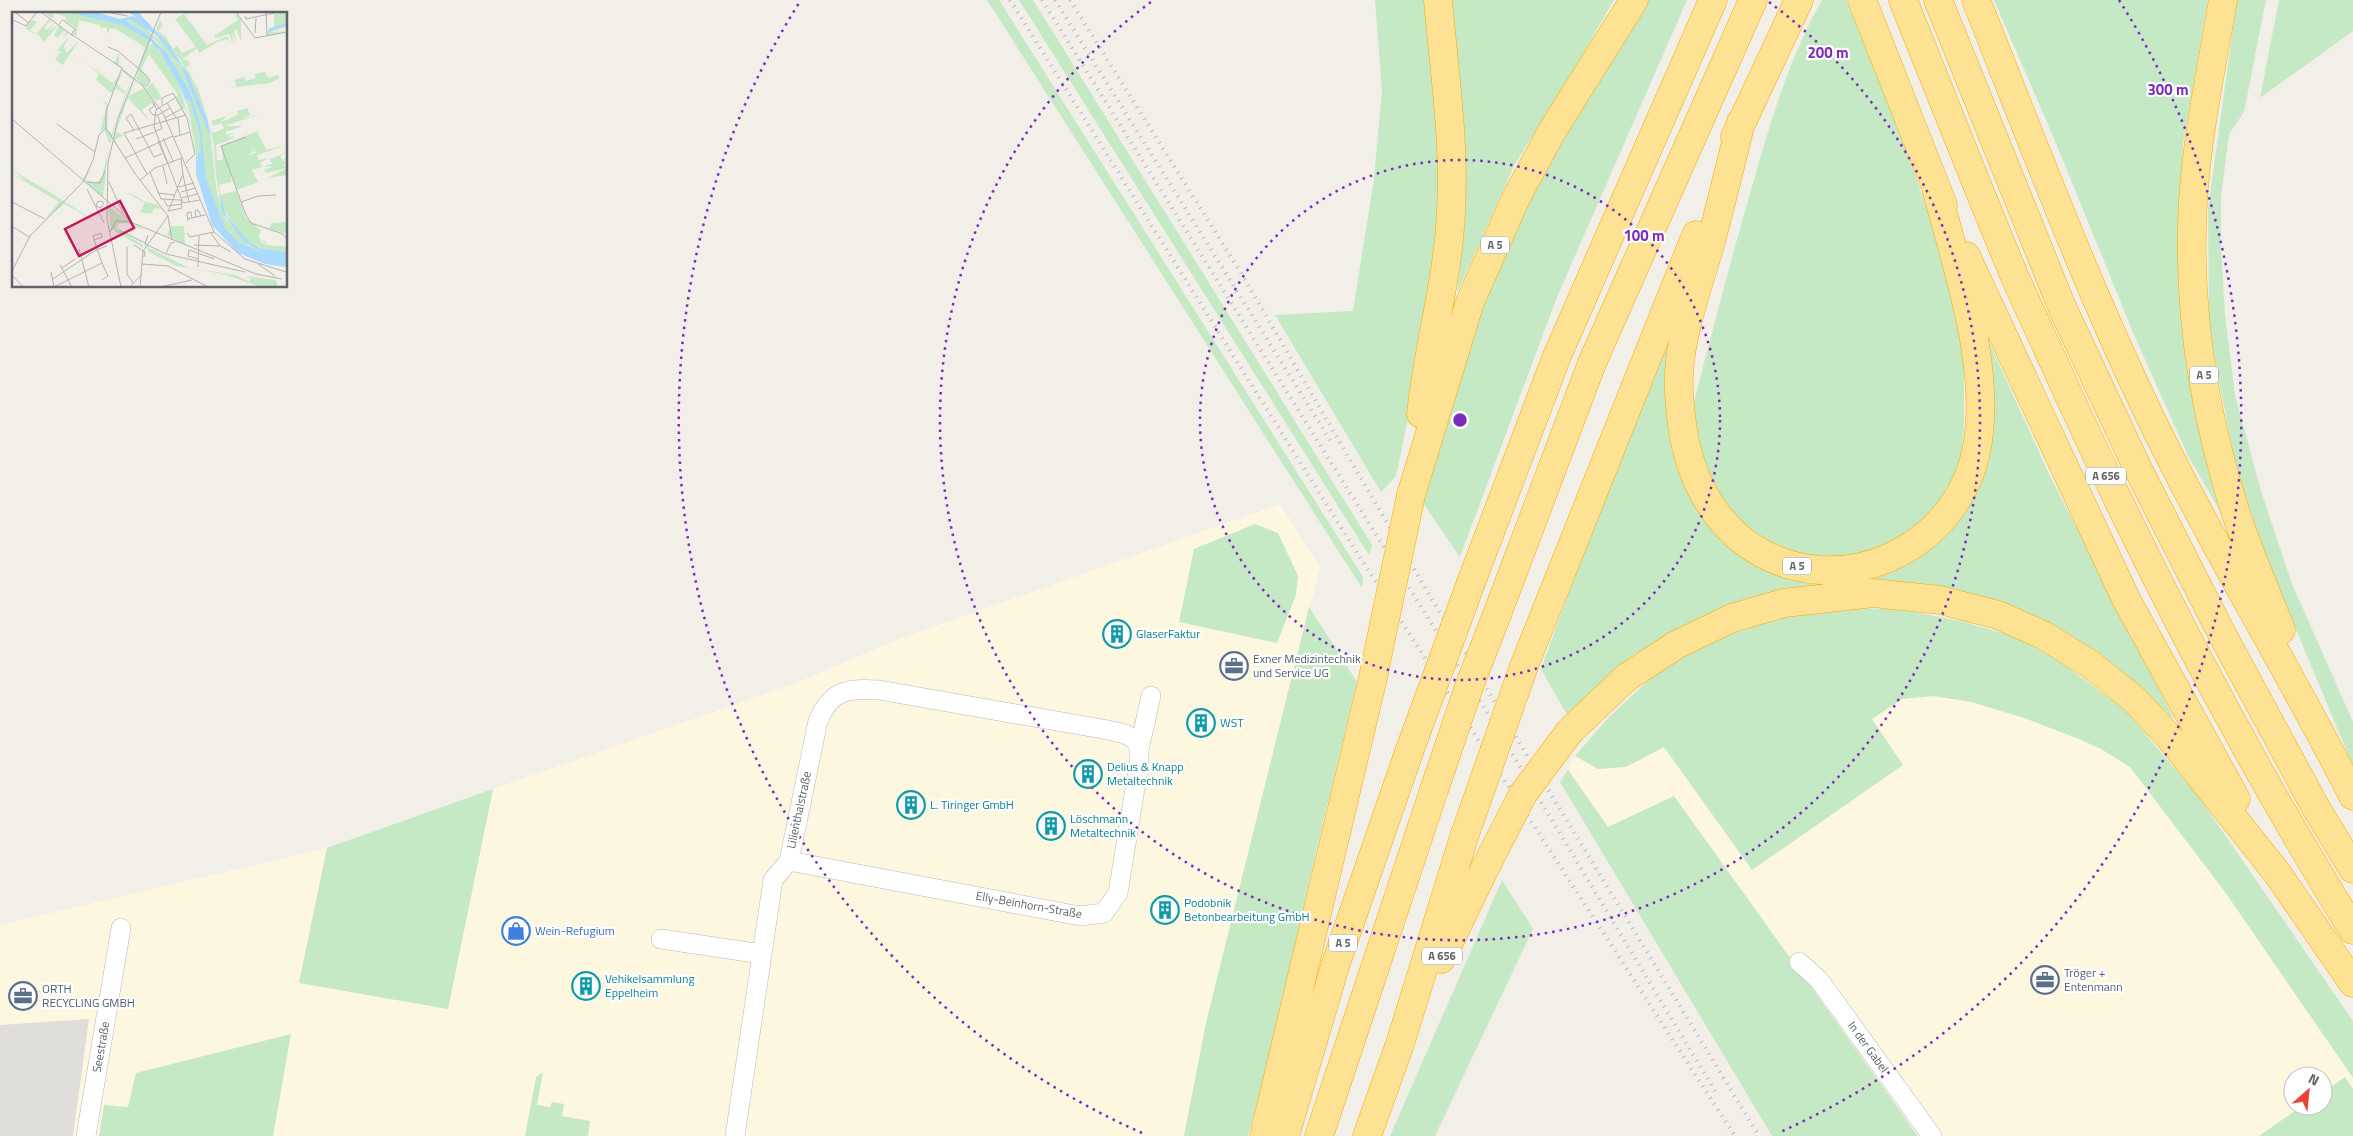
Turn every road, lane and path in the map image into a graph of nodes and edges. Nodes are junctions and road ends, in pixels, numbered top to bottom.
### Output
1 (1438, 0) edge
2 (1634, 0) edge
3 (1713, 0) edge
4 (1753, 0) edge
5 (1799, 0) edge
6 (1862, 0) edge
7 (1903, 0) edge
8 (1938, 0) edge
9 (1976, 0) edge
10 (2223, 0) edge
11 (1741, 122) junction
12 (1936, 188) junction
13 (1412, 489) junction
14 (1151, 696) dead end
15 (2322, 734) junction
16 (1139, 750) junction
17 (2353, 796) edge
18 (788, 861) junction
19 (2353, 869) edge
20 (2277, 873) junction
21 (121, 928) dead end
22 (2353, 930) edge
23 (661, 939) dead end
24 (762, 954) junction
25 (1799, 962) dead end
26 (2353, 983) edge
27 (1400, 1044) junction
28 (86, 1136) edge
29 (735, 1136) edge
30 (1264, 1136) edge
31 (1285, 1136) edge
32 (1319, 1136) edge
33 (1367, 1136) edge
34 (1932, 1136) edge

1 - 13 highway, A 5
2 - 13 highway, A 5
3 - 31 highway, A 5, bridge
4 - 32 highway, bridge
5 - 11 highway
6 - 12 highway
7 - 22 highway, A 656
8 - 19 highway, A 656
9 - 15 highway
10 - 15 highway, A 5
11 - 12 highway, A 5
11 - 27 highway, bridge
12 - 20 highway
13 - 30 highway, A 5, bridge
14 - 16 street, Elly-Beinhorn-Straße
15 - 17 highway
16 - 18 street, Elly-Beinhorn-Straße
16 - 18 street, Lilienthalstraße
18 - 24 street, Lilienthalstraße
20 - 26 highway
20 - 27 highway, A 656, bridge
21 - 28 street, Seestraße
23 - 24 street
24 - 29 street, Lilienthalstraße
25 - 34 street, In der Gabel
27 - 33 highway

